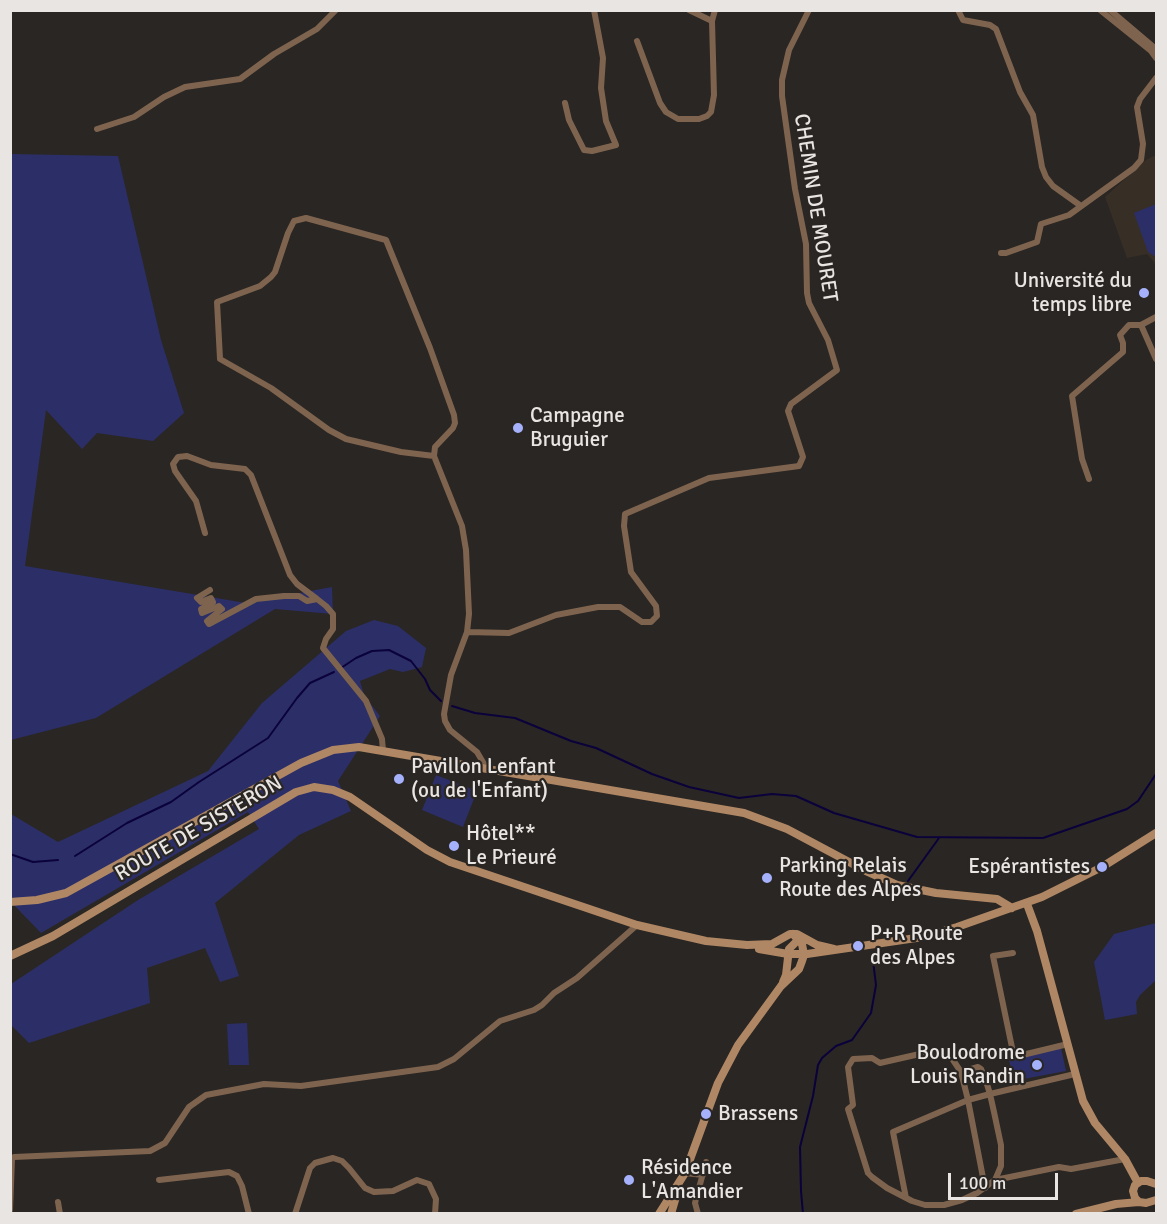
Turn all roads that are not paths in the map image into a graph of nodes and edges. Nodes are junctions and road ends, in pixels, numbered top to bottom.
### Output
1 (336, 10) edge
2 (594, 10) edge
3 (689, 10) edge
4 (715, 10) edge
5 (809, 10) edge
6 (958, 10) edge
7 (1100, 10) edge
8 (1110, 10) edge
9 (712, 21) junction
10 (637, 42) dead end
11 (1156, 49) edge
12 (1156, 58) edge
13 (1156, 78) edge
14 (1156, 85) edge
15 (1146, 91) junction
16 (565, 103) dead end
17 (97, 129) dead end
18 (1081, 206) junction
19 (1001, 253) dead end
20 (1156, 317) edge
21 (1141, 325) junction
22 (1156, 359) edge
23 (434, 456) junction
24 (1089, 479) dead end
25 (205, 533) dead end
26 (210, 590) dead end
27 (318, 599) junction
28 (467, 632) junction
29 (383, 751) junction
30 (487, 769) junction
31 (1156, 833) edge
32 (10, 902) edge
33 (1027, 904) junction
34 (1012, 908) junction
35 (637, 925) junction
36 (800, 937) junction
37 (747, 945) junction
38 (834, 949) junction
39 (789, 952) junction
40 (775, 953) junction
41 (1013, 953) dead end
42 (10, 956) edge
43 (803, 958) junction
44 (787, 966) junction
45 (781, 986) junction
46 (1068, 1044) junction
47 (961, 1072) junction
48 (1075, 1074) junction
49 (990, 1094) junction
50 (968, 1100) junction
51 (1126, 1161) junction
52 (685, 1172) junction
53 (159, 1180) dead end
54 (995, 1180) junction
55 (1148, 1183) edge
56 (985, 1188) junction
57 (906, 1198) junction
58 (1136, 1198) junction
59 (1154, 1201) edge
60 (58, 1202) dead end
61 (925, 1205) junction
62 (10, 1210) edge
63 (60, 1214) edge
64 (249, 1214) edge
65 (295, 1214) edge
66 (435, 1214) edge
67 (659, 1214) edge
68 (671, 1214) edge
69 (698, 1214) edge
70 (926, 1214) edge
71 (1076, 1214) edge

1 - 17 street
2 - 16 street
3 - 9 street
4 - 9 street
5 - 28 street, CHEMIN DE MOURET
6 - 18 street
7 - 12 street
8 - 11 street
9 - 10 street
13 - 15 street
14 - 15 street
15 - 18 street
18 - 19 street
20 - 21 street
21 - 22 street
21 - 24 street
23 - 23 street
23 - 28 street
25 - 27 street
26 - 27 street
27 - 29 street
28 - 30 street
29 - 30 street
29 - 32 street
30 - 34 street
31 - 33 street
33 - 34 street
33 - 46 street
34 - 38 street
35 - 37 street, ROUTE DE SISTERON
35 - 42 street, ROUTE DE SISTERON
35 - 62 street
36 - 37 street, ROUTE DE SISTERON
36 - 38 street
36 - 39 street
36 - 43 street
37 - 40 street, ROUTE DE SISTERON
38 - 43 street
39 - 40 street, ROUTE DE SISTERON
39 - 43 street, ROUTE DE SISTERON
39 - 44 street
40 - 44 street
41 - 46 street
43 - 45 street
44 - 45 street
45 - 52 street
46 - 48 street
47 - 49 street
47 - 50 street
47 - 57 street
48 - 49 street
48 - 51 street
49 - 50 street
49 - 54 street
50 - 56 street
50 - 57 street
51 - 54 street
51 - 55 street
52 - 67 street
52 - 68 street
52 - 69 street
53 - 64 street
54 - 56 street
55 - 58 street
55 - 59 street
56 - 61 street
57 - 61 street
58 - 59 street
58 - 71 street
60 - 63 street
61 - 70 street
65 - 66 street

